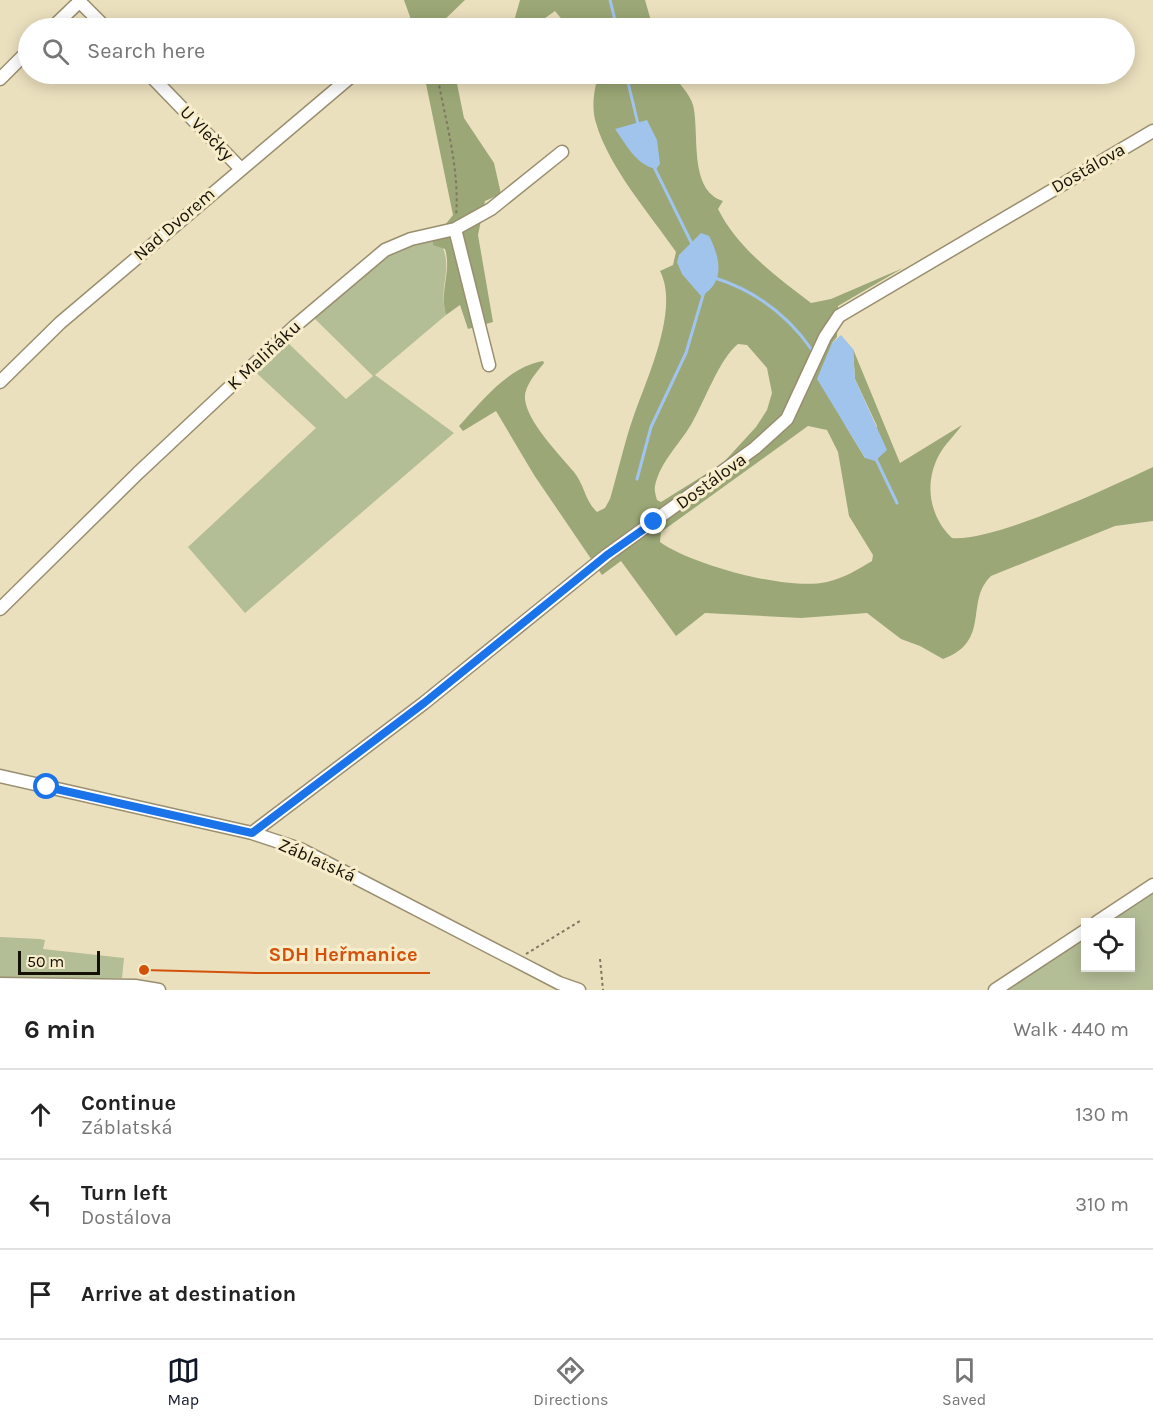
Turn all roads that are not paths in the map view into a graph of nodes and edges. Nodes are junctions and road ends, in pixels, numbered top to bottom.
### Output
1 (80, 0) edge
2 (62, 18) edge
3 (97, 18) edge
4 (18, 61) edge
5 (0, 79) edge
6 (159, 84) edge
7 (342, 84) edge
8 (1153, 131) edge
9 (562, 152) dead end
10 (240, 168) junction
11 (454, 228) junction
12 (489, 365) dead end
13 (0, 382) edge
14 (0, 609) edge
15 (0, 776) edge
16 (252, 833) junction
17 (1153, 885) edge
18 (1103, 918) edge
19 (1081, 933) edge
20 (0, 984) edge
21 (159, 990) edge
22 (579, 990) edge
23 (995, 990) edge

1 - 2 street
1 - 3 street
4 - 5 street
6 - 10 street, U Vlečky
7 - 10 street, Nad Dvorem
8 - 16 street, Dostálova
9 - 11 street, K Maliňáku
10 - 13 street, Nad Dvorem
11 - 12 street
11 - 14 street, K Maliňáku
15 - 16 street, Záblatská
16 - 22 street, Záblatská
17 - 18 street
19 - 23 street
20 - 21 street

